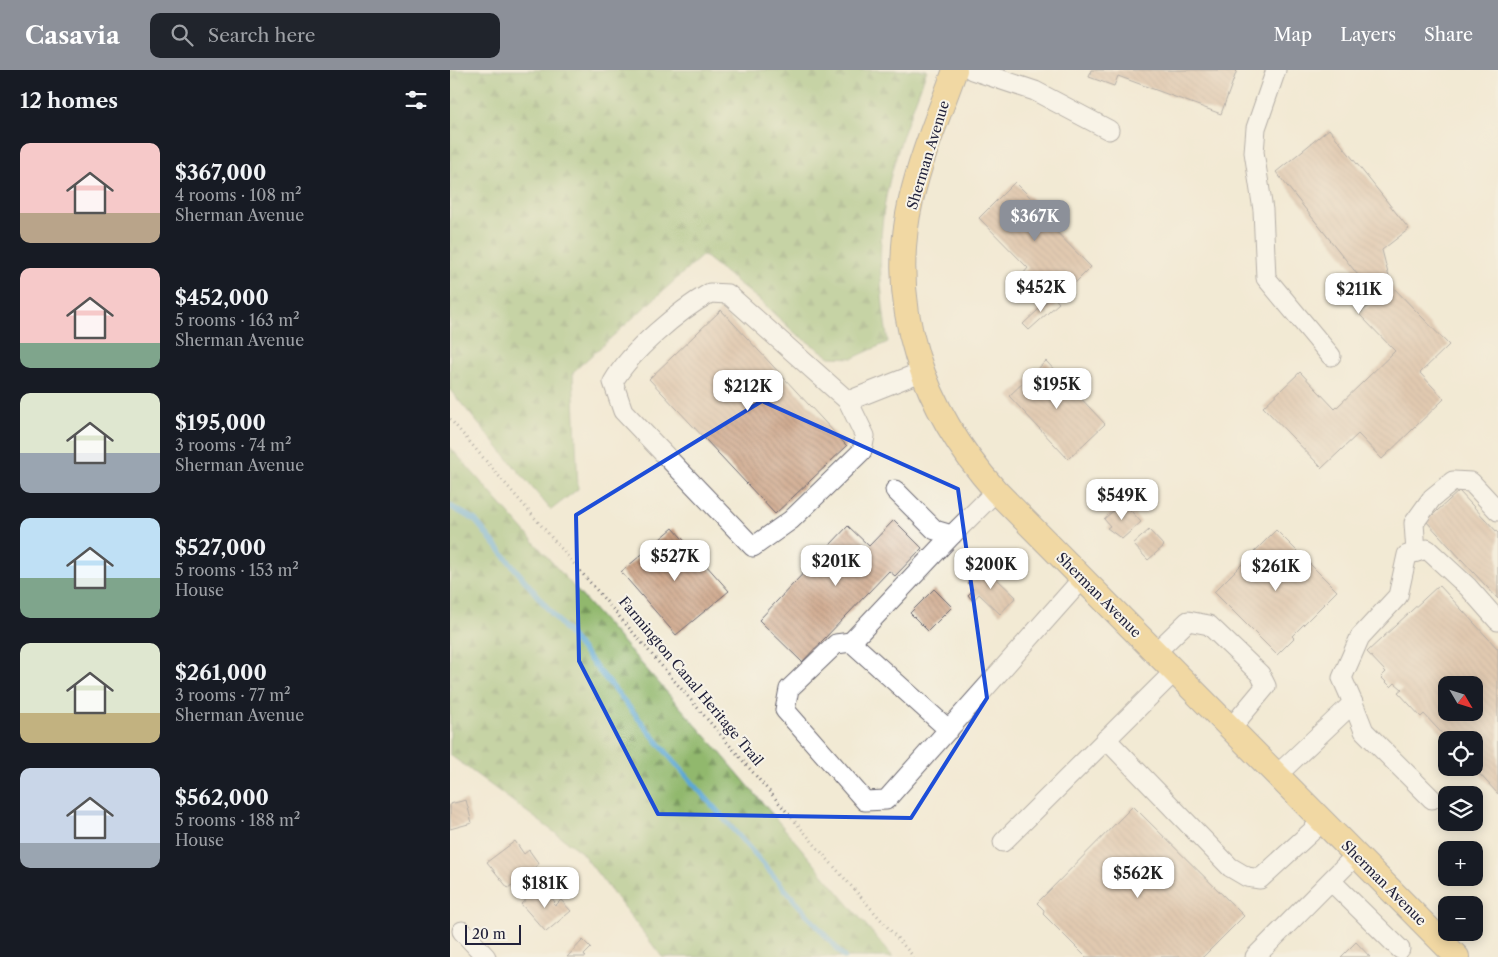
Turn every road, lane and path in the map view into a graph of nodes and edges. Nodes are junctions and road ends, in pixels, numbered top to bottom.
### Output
1 (956, 70) edge
2 (972, 70) edge
3 (1276, 70) edge
4 (1109, 130) dead end
5 (1331, 356) dead end
6 (921, 372) junction
7 (848, 401) junction
8 (450, 419) edge
9 (895, 490) dead end
10 (996, 491) junction
11 (1498, 511) edge
12 (952, 535) junction
13 (1416, 552) junction
14 (1083, 578) junction
15 (1498, 621) edge
16 (852, 642) junction
17 (1156, 652) junction
18 (1175, 671) junction
19 (1353, 703) junction
20 (1231, 728) junction
21 (949, 730) junction
22 (1106, 739) junction
23 (1277, 775) junction
24 (1432, 799) dead end
25 (1323, 821) junction
26 (1003, 842) dead end
27 (1356, 855) junction
28 (1331, 881) junction
29 (462, 931) dead end
30 (1400, 949) dead end
31 (486, 957) edge
32 (914, 957) edge
33 (1255, 957) edge
34 (1457, 957) edge

1 - 6 main road, Sherman Avenue
2 - 4 street
3 - 5 street
6 - 7 street
6 - 10 main road, Sherman Avenue
7 - 7 street
8 - 32 path, Farmington Canal Heritage Trail
9 - 12 street
10 - 12 street
10 - 14 main road, Sherman Avenue
11 - 13 street
12 - 16 street
13 - 15 street
13 - 19 street
14 - 17 main road, Sherman Avenue
14 - 21 street
16 - 21 street
16 - 21 street
17 - 18 main road, Sherman Avenue
17 - 20 street
18 - 20 main road, Sherman Avenue
18 - 22 street
19 - 23 street
19 - 24 street
20 - 23 main road, Sherman Avenue
22 - 25 street
22 - 26 street
23 - 25 main road, Sherman Avenue
25 - 27 main road, Sherman Avenue
27 - 28 street
27 - 34 main road, Sherman Avenue
28 - 30 street
28 - 33 street
29 - 31 street

